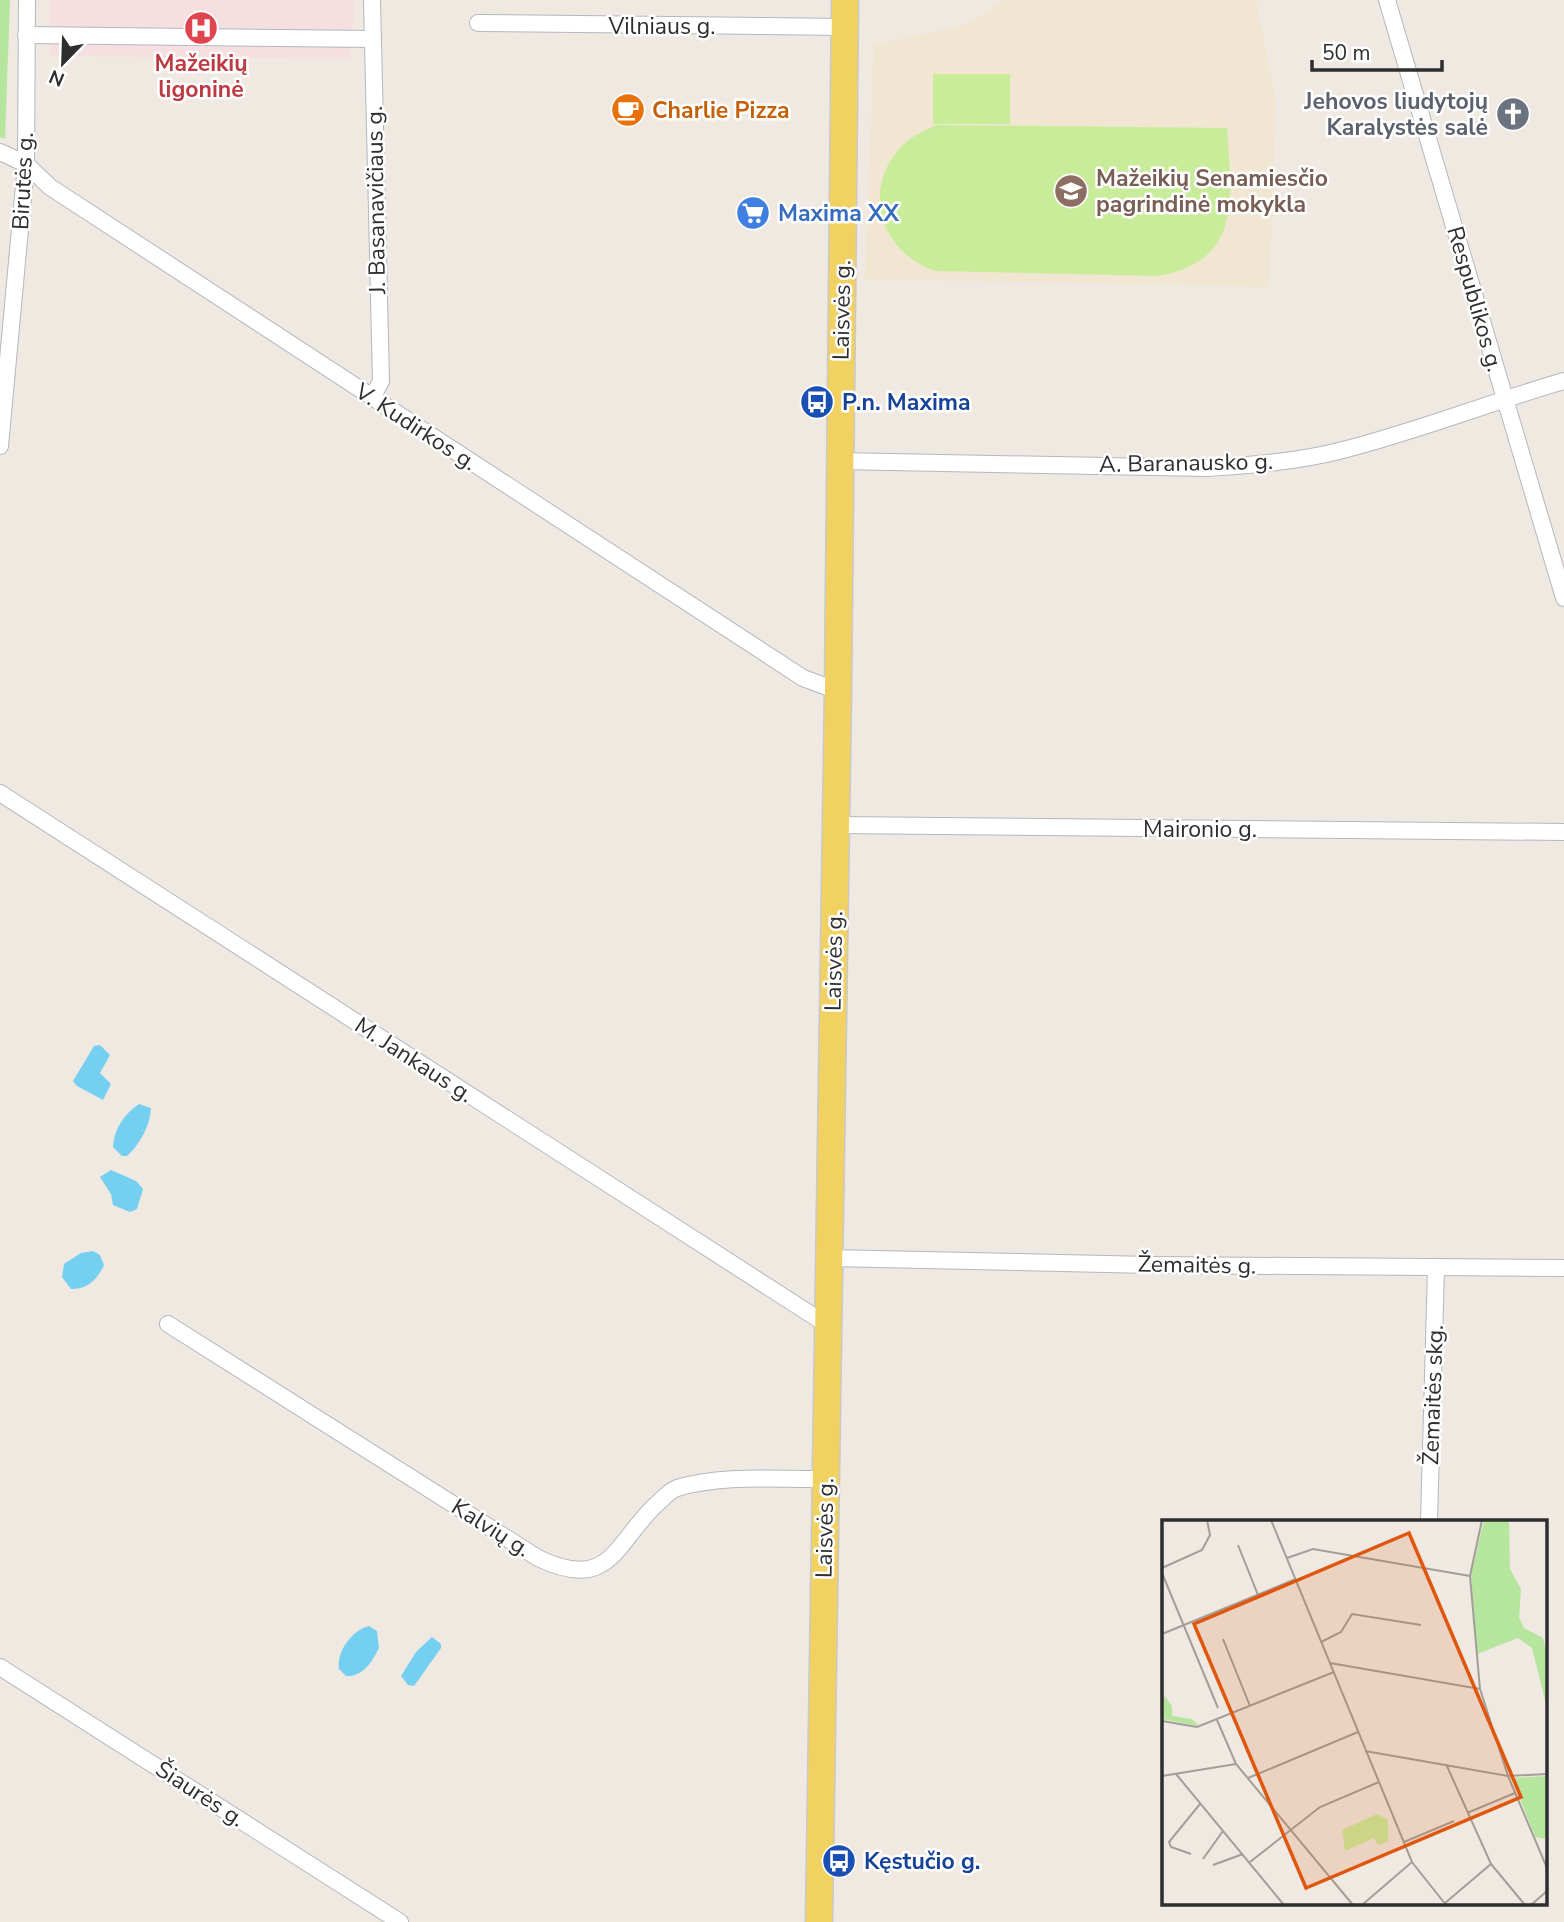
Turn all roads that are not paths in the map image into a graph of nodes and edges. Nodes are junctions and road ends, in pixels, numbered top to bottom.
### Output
1 (27, 0) edge
2 (372, 0) edge
3 (845, 0) edge
4 (1387, 0) edge
5 (478, 23) dead end
6 (845, 27) junction
7 (26, 35) junction
8 (373, 39) junction
9 (0, 152) edge
10 (26, 164) junction
11 (1564, 382) edge
12 (372, 398) junction
13 (1505, 398) junction
14 (0, 446) edge
15 (839, 461) junction
16 (1564, 598) edge
17 (838, 691) junction
18 (0, 793) edge
19 (836, 825) junction
20 (1564, 832) edge
21 (829, 1258) junction
22 (1436, 1268) junction
23 (1564, 1268) edge
24 (168, 1324) dead end
25 (828, 1326) junction
26 (826, 1479) junction
27 (1429, 1520) edge
28 (0, 1667) edge
29 (400, 1922) edge
30 (819, 1922) edge

1 - 7 street, Birutės g.
2 - 8 street, J. Basanavičiaus g.
3 - 6 main road, Laisvės g.
4 - 13 street, Respublikos g.
5 - 6 street, Vilniaus g.
6 - 15 main road, Laisvės g.
7 - 8 street
7 - 10 street, Birutės g.
8 - 12 street, J. Basanavičiaus g.
9 - 10 street, V. Kudirkos g.
10 - 12 street, V. Kudirkos g.
10 - 14 street, Birutės g.
11 - 13 street, A. Baranausko g.
12 - 17 street, V. Kudirkos g.
13 - 15 street, A. Baranausko g.
13 - 16 street, Respublikos g.
15 - 17 main road, Laisvės g.
17 - 19 main road, Laisvės g.
18 - 25 street, M. Jankaus g.
19 - 20 street, Maironio g.
19 - 21 main road, Laisvės g.
21 - 22 street, Žemaitės g.
21 - 25 main road, Laisvės g.
22 - 23 street, Žemaitės g.
22 - 27 street, Žemaitės skg.
24 - 26 street, Kalvių g.
25 - 26 main road, Laisvės g.
26 - 30 main road, Laisvės g.
28 - 29 street, Šiaurės g.

